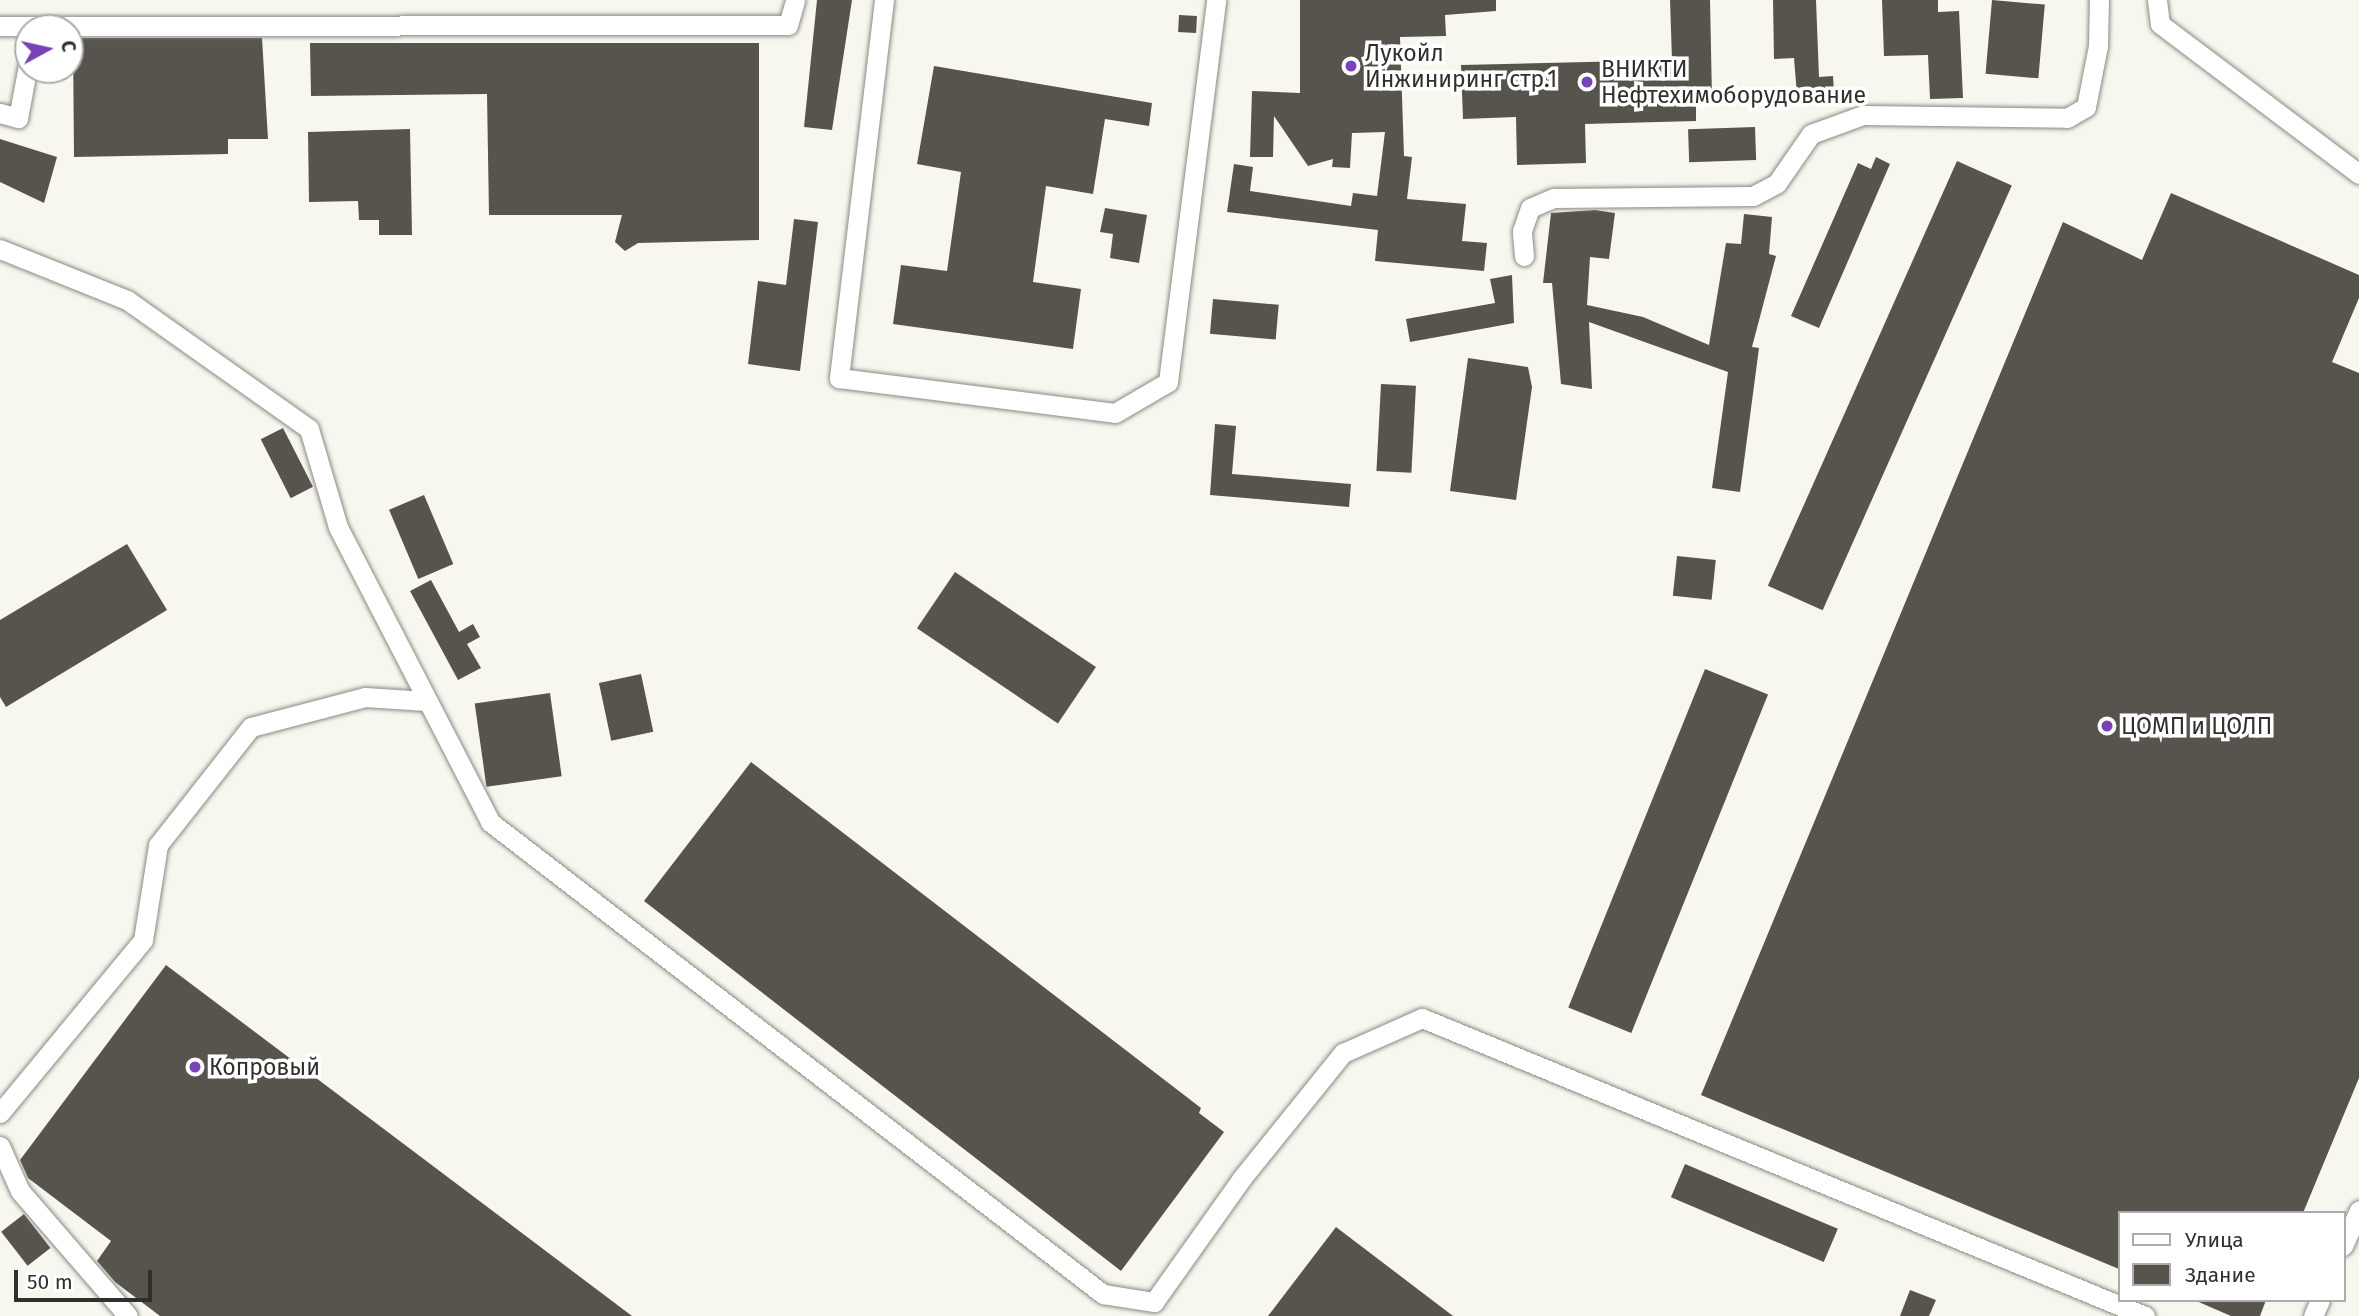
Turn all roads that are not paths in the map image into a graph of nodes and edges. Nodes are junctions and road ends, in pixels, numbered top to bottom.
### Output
1 (795, 0) edge
2 (884, 0) edge
3 (1216, 0) edge
4 (2099, 0) edge
5 (2157, 0) edge
6 (84, 27) edge
7 (25, 84) edge
8 (0, 113) edge
9 (2359, 174) edge
10 (0, 249) edge
11 (1524, 256) dead end
12 (426, 701) junction
13 (0, 1113) edge
14 (0, 1146) edge
15 (2359, 1210) edge
16 (2345, 1242) edge
17 (1149, 1309) edge
18 (128, 1316) edge
19 (2144, 1316) edge

1 - 6 street
2 - 3 street
4 - 11 street
5 - 9 street
7 - 8 street
10 - 12 street
12 - 13 street
12 - 17 street
14 - 18 street
15 - 16 street
17 - 19 street

